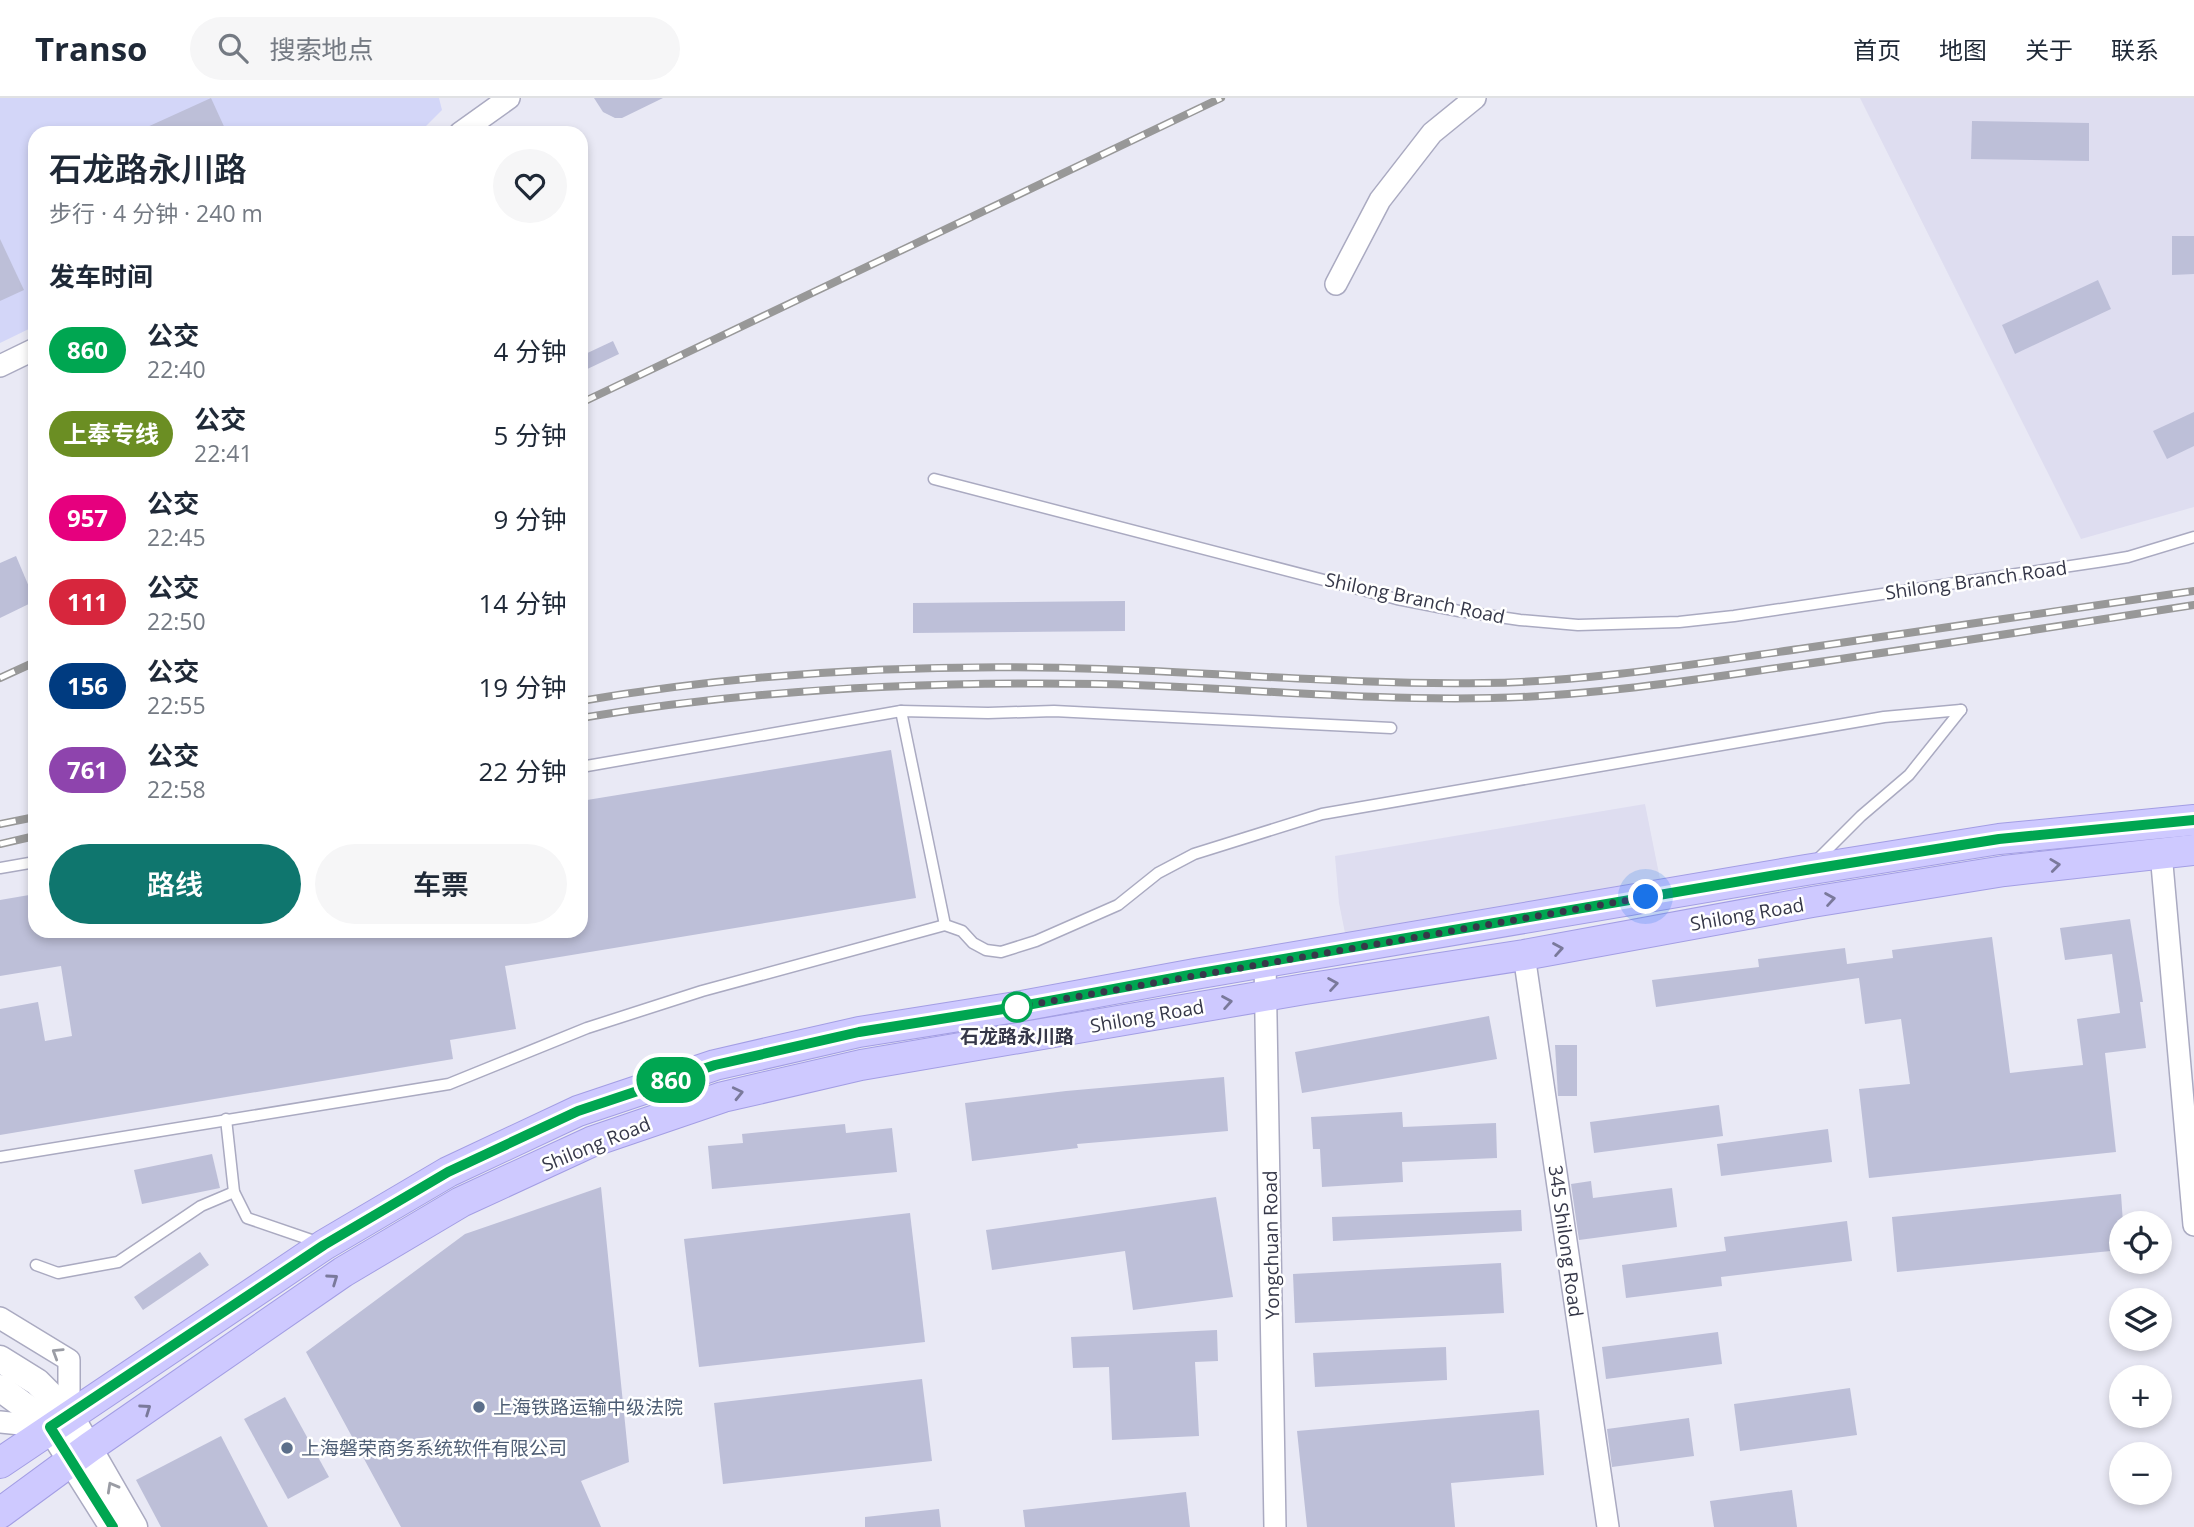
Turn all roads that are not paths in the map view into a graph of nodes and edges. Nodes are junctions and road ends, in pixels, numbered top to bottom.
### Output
1 (509, 98) edge
2 (1475, 98) edge
3 (481, 106) edge
4 (465, 126) edge
5 (1336, 284) dead end
6 (28, 352) edge
7 (0, 366) edge
8 (934, 479) dead end
9 (2194, 537) edge
10 (901, 711) junction
11 (1391, 728) dead end
12 (588, 766) edge
13 (2194, 820) edge
14 (2194, 849) edge
15 (2161, 853) junction
16 (28, 863) edge
17 (0, 868) edge
18 (1806, 870) junction
19 (945, 925) junction
20 (1524, 955) junction
21 (1265, 962) junction
22 (1266, 995) junction
23 (226, 1119) junction
24 (0, 1157) edge
25 (234, 1192) junction
26 (2194, 1225) edge
27 (324, 1245) junction
28 (36, 1265) dead end
29 (0, 1318) edge
30 (0, 1360) edge
31 (0, 1388) edge
32 (60, 1421) junction
33 (0, 1422) edge
34 (81, 1454) junction
35 (0, 1462) edge
36 (0, 1513) edge
37 (113, 1527) edge
38 (134, 1527) edge
39 (1275, 1527) edge
40 (1608, 1527) edge

1 - 3 street
2 - 5 street
3 - 4 street
6 - 7 street
8 - 9 lane, Shilong Branch Road
10 - 11 lane
10 - 12 lane
10 - 19 lane
13 - 18 main road, Shilong Road
14 - 15 main road, Shilong Road
20 -> 15 main road, Shilong Road
15 - 26 street
16 - 17 lane
18 - 19 lane
18 - 21 main road, Shilong Road
19 - 23 lane
22 -> 20 main road, Shilong Road
20 - 40 street, 345 Shilong Road
21 - 22 street, Yongchuan Road
21 - 27 main road, Shilong Road
34 -> 22 main road, Shilong Road
22 - 39 street, Yongchuan Road
23 - 24 lane
23 - 25 lane
25 - 27 lane
25 - 28 lane
27 - 32 main road, Shilong Road
32 -> 29 street
30 - 32 street
31 - 32 street
32 - 33 street
32 - 34 street
32 - 35 main road, Shilong Road
34 - 36 main road, Shilong Road
34 - 37 street
38 -> 34 street

